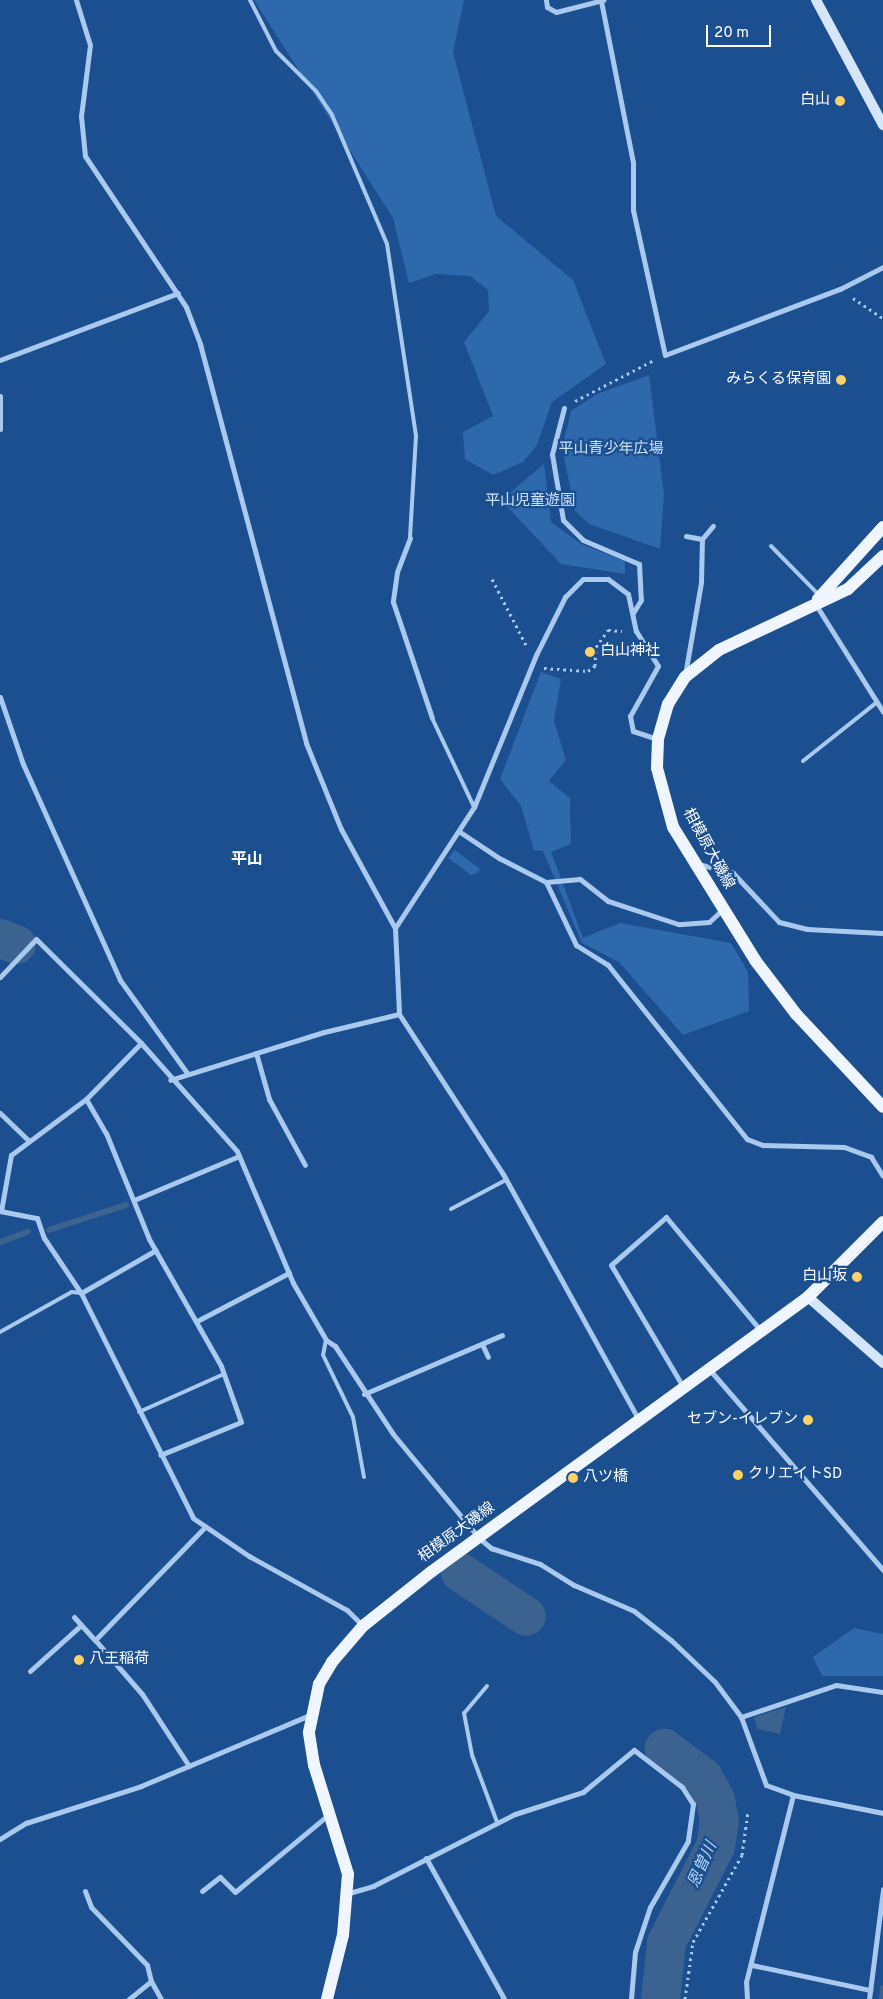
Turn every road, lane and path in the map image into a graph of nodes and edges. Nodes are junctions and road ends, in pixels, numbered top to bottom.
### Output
1 (76, 0) edge
2 (250, 0) edge
3 (546, 0) edge
4 (602, 0) edge
5 (816, 0) edge
6 (883, 125) edge
7 (883, 268) edge
8 (840, 289) junction
9 (178, 293) junction
10 (883, 318) edge
11 (665, 355) junction
12 (0, 360) edge
13 (0, 396) edge
14 (564, 408) joint
15 (0, 429) edge
16 (713, 526) dead end
17 (883, 528) edge
18 (686, 536) dead end
19 (410, 538) joint
20 (702, 540) junction
21 (771, 546) dead end
22 (883, 556) edge
23 (492, 579) dead end
24 (817, 600) junction
25 (633, 614) junction
26 (636, 631) junction
27 (537, 653) junction
28 (531, 668) junction
29 (685, 676) junction
30 (0, 697) edge
31 (876, 703) junction
32 (883, 712) edge
33 (432, 718) joint
34 (658, 740) junction
35 (803, 761) dead end
36 (474, 807) junction
37 (460, 832) junction
38 (695, 863) junction
39 (546, 882) junction
40 (723, 909) junction
41 (395, 928) junction
42 (883, 934) edge
43 (0, 977) edge
44 (399, 1014) junction
45 (141, 1043) junction
46 (256, 1053) junction
47 (187, 1073) junction
48 (170, 1080) junction
49 (86, 1099) junction
50 (883, 1107) edge
51 (0, 1113) edge
52 (29, 1141) junction
53 (239, 1156) junction
54 (305, 1165) dead end
55 (883, 1176) edge
56 (506, 1180) junction
57 (134, 1200) junction
58 (451, 1210) dead end
59 (1, 1211) edge
60 (883, 1222) edge
61 (156, 1250) junction
62 (289, 1273) junction
63 (81, 1294) junction
64 (808, 1297) junction
65 (197, 1321) junction
66 (761, 1331) junction
67 (0, 1332) edge
68 (502, 1335) dead end
69 (326, 1340) junction
70 (482, 1344) junction
71 (488, 1357) dead end
72 (883, 1363) edge
73 (707, 1367) junction
74 (224, 1374) junction
75 (682, 1385) junction
76 (364, 1394) junction
77 (138, 1412) junction
78 (638, 1419) junction
79 (160, 1454) junction
80 (364, 1477) dead end
81 (204, 1527) junction
82 (474, 1541) junction
83 (883, 1570) edge
84 (74, 1617) dead end
85 (81, 1624) junction
86 (363, 1626) junction
87 (96, 1640) junction
88 (30, 1671) dead end
89 (487, 1686) dead end
90 (883, 1692) edge
91 (312, 1714) junction
92 (741, 1717) junction
93 (189, 1766) junction
94 (793, 1795) junction
95 (748, 1812) dead end
96 (883, 1813) edge
97 (330, 1814) junction
98 (497, 1822) junction
99 (0, 1839) edge
100 (426, 1858) junction
101 (883, 1889) edge
102 (85, 1891) dead end
103 (202, 1891) dead end
104 (348, 1893) junction
105 (752, 1965) junction
106 (151, 1981) junction
107 (870, 1990) junction
108 (129, 1999) edge
109 (161, 1999) edge
110 (327, 1999) edge
111 (504, 1999) edge
112 (631, 1999) edge
113 (685, 1999) edge
114 (748, 1999) edge
115 (869, 1999) edge

1 - 9 street
2 - 19 lane
3 - 4 street
4 - 11 street
5 - 6 street
7 - 8 street
8 - 10 path
8 - 11 street
9 - 12 street
9 - 41 street
11 - 14 path
13 - 15 street
14 - 25 street
16 - 20 street
17 - 24 main road, 相模原大磯線
18 - 20 street
19 - 33 street
20 - 29 street
21 - 24 lane
22 - 24 main road, 相模原大磯線
23 - 27 path
24 - 29 main road, 相模原大磯線
24 - 31 street
25 - 26 street
25 - 27 street
26 - 28 path
26 - 34 street
27 - 28 street
28 - 36 street
29 - 34 main road, 相模原大磯線
30 - 47 street
31 - 32 street
31 - 35 lane
33 - 36 lane
34 - 38 main road, 相模原大磯線
36 - 37 street
37 - 39 street
37 - 41 street
38 - 40 main road, 相模原大磯線
38 - 42 street
39 - 40 street
39 - 55 street
40 - 50 main road, 相模原大磯線
41 - 44 street
43 - 45 street
44 - 46 street
44 - 56 street
45 - 48 street
45 - 49 street
46 - 47 street
46 - 54 street
47 - 48 street
48 - 53 street
49 - 52 street
49 - 57 street
51 - 52 street
52 - 59 street
53 - 57 street
53 - 62 street
56 - 58 lane
56 - 78 street
57 - 61 street
59 - 63 street
60 - 64 main road, 相模原大磯線
61 - 63 street
61 - 65 street
62 - 65 street
62 - 69 street
63 - 67 lane
63 - 77 street
64 - 66 main road, 相模原大磯線
64 - 72 street
65 - 74 street
66 - 73 main road, 相模原大磯線
66 - 75 street
68 - 70 street
69 - 76 street
69 - 80 lane
70 - 71 street
70 - 76 street
73 - 75 main road, 相模原大磯線
73 - 83 street
74 - 77 lane
74 - 79 street
75 - 78 main road, 相模原大磯線
76 - 82 street
77 - 79 street
78 - 82 main road, 相模原大磯線
79 - 81 street
81 - 86 street
81 - 87 street
82 - 86 main road, 相模原大磯線
82 - 92 street
84 - 85 street
85 - 87 street
85 - 88 street
86 - 91 main road, 相模原大磯線
87 - 93 street
89 - 98 lane
90 - 92 street
91 - 93 street
91 - 97 main road, 相模原大磯線
92 - 94 street
93 - 99 street
94 - 96 street
94 - 105 street
95 - 113 path
97 - 103 street
97 - 104 main road, 相模原大磯線
98 - 100 street
98 - 112 street
100 - 104 street
100 - 111 street
101 - 107 street
102 - 106 street
104 - 110 main road, 相模原大磯線
105 - 107 street
105 - 114 street
106 - 108 street
106 - 109 street
107 - 115 street

